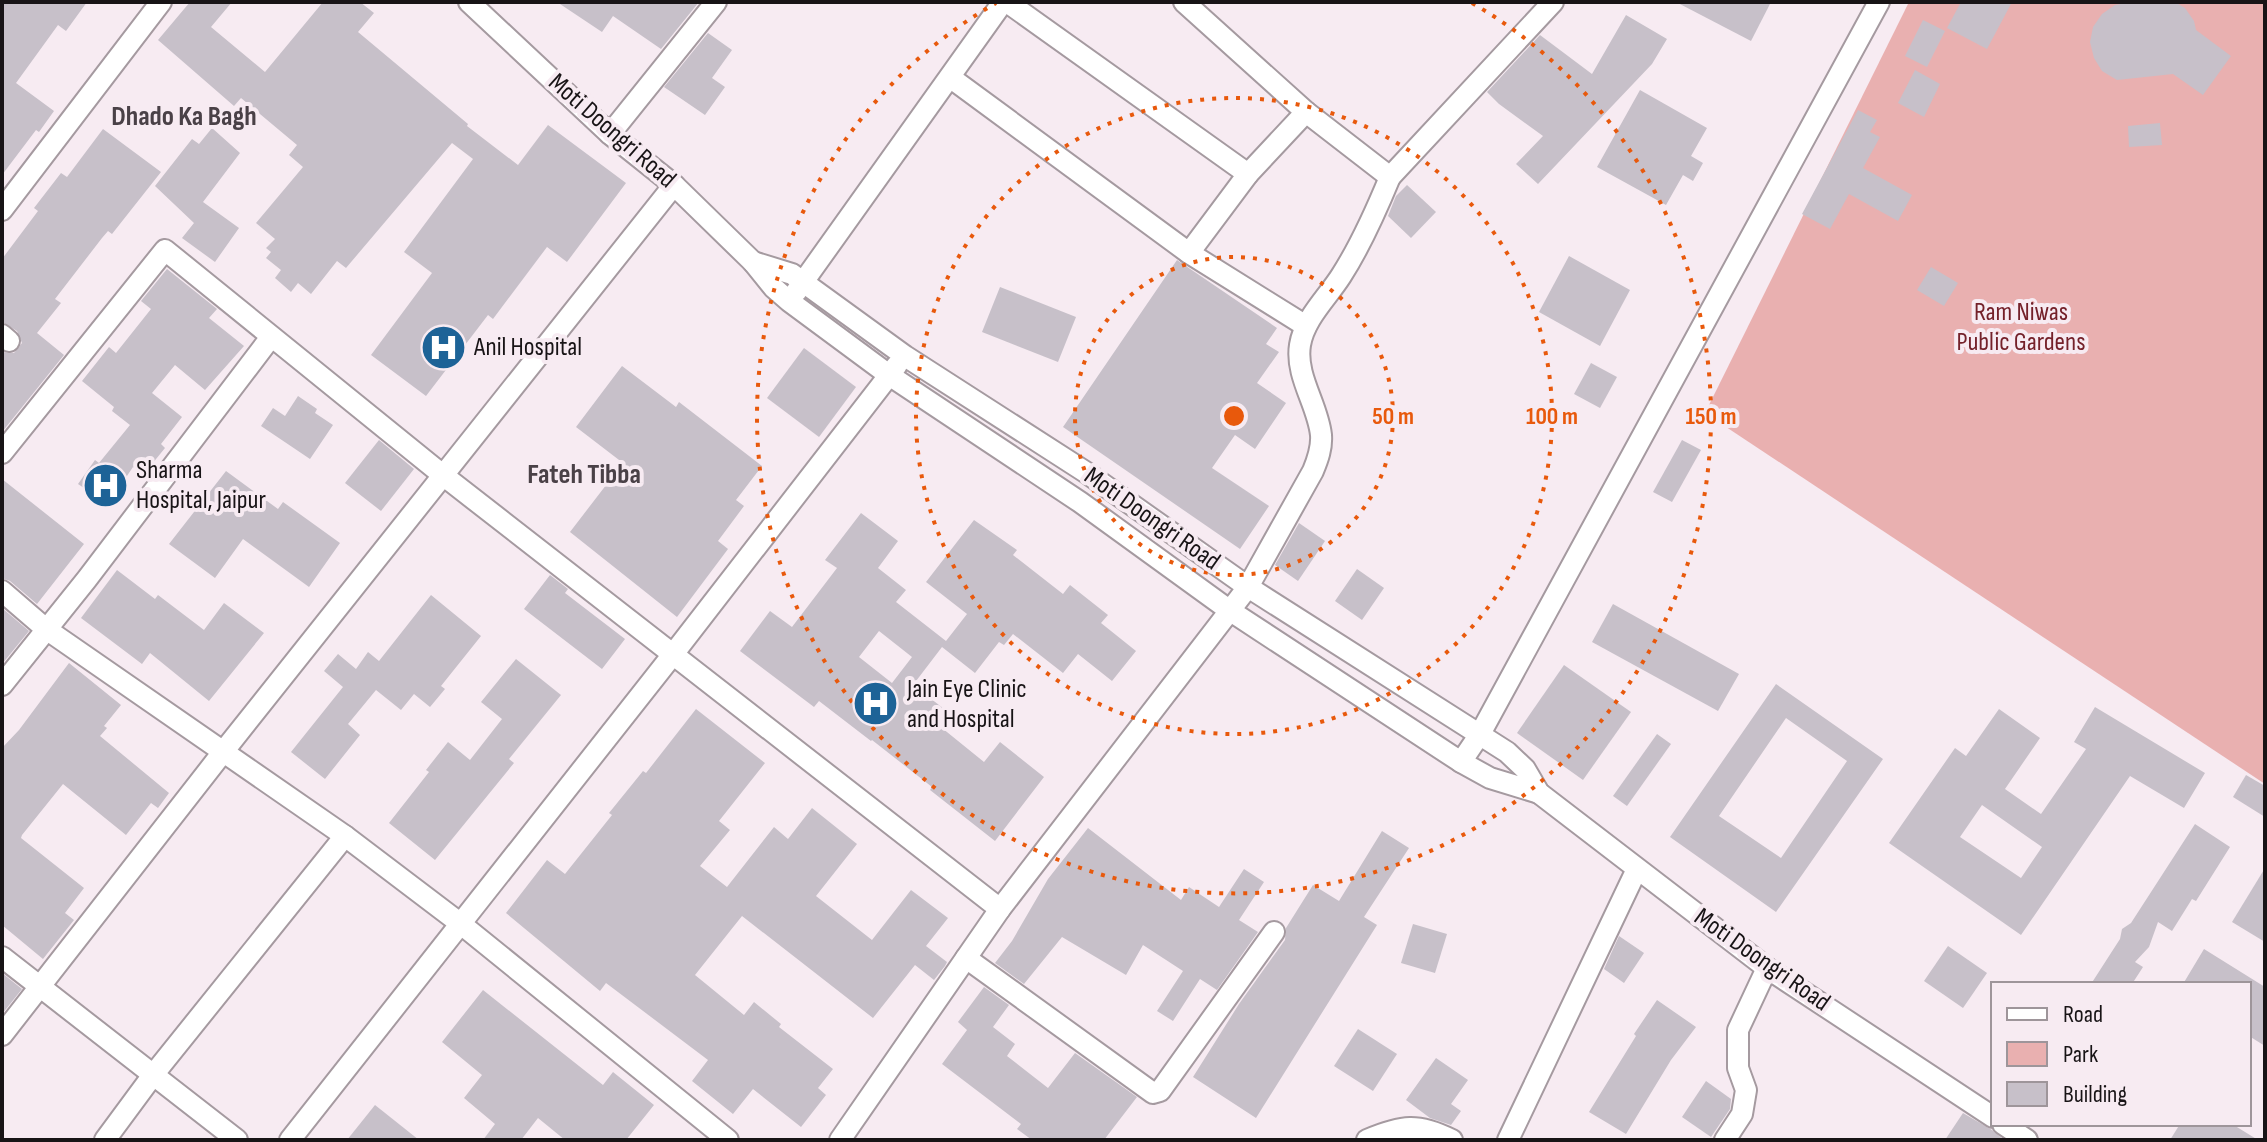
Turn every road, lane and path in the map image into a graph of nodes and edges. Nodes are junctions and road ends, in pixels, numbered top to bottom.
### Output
1 (161, 2) edge
2 (469, 2) edge
3 (716, 2) edge
4 (1005, 2) edge
5 (1184, 2) edge
6 (1553, 2) edge
7 (1879, 2) edge
8 (951, 78) junction
9 (1306, 112) junction
10 (610, 134) junction
11 (1248, 174) junction
12 (1390, 177) junction
13 (674, 185) junction
14 (2, 210) edge
15 (1189, 253) junction
16 (753, 262) junction
17 (803, 283) junction
18 (789, 301) junction
19 (1306, 326) junction
20 (271, 337) junction
21 (905, 356) junction
22 (889, 375) junction
23 (2, 453) edge
24 (444, 476) junction
25 (1111, 490) junction
26 (1095, 513) junction
27 (1248, 587) junction
28 (2, 591) edge
29 (1229, 610) junction
30 (46, 629) junction
31 (674, 653) junction
32 (2, 685) edge
33 (1480, 734) junction
34 (223, 752) junction
35 (1461, 762) junction
36 (1539, 793) junction
37 (345, 836) junction
38 (1637, 869) junction
39 (1000, 909) junction
40 (461, 924) junction
41 (1274, 932) dead end
42 (2, 957) edge
43 (966, 958) junction
44 (1767, 968) junction
45 (39, 985) junction
46 (2, 1035) edge
47 (153, 1075) junction
48 (1991, 1116) edge
49 (2006, 1126) edge
50 (105, 1140) edge
51 (237, 1140) edge
52 (290, 1140) edge
53 (728, 1140) edge
54 (840, 1140) edge
55 (1367, 1140) edge
56 (1452, 1140) edge
57 (1508, 1140) edge
58 (1725, 1140) edge
59 (2027, 1140) edge

1 - 14 street
2 - 10 street, Moti Doongri Road
3 - 10 street
4 - 8 street
4 - 11 street
5 - 9 street
6 - 12 street
7 - 33 street
8 - 15 street
8 - 17 street
9 - 11 street
9 - 12 street
10 - 13 street, Moti Doongri Road
11 - 15 street
12 - 19 street
13 - 16 street, Moti Doongri Road
13 - 24 street
15 - 19 street
16 - 17 street, Moti Doongri Road
16 - 18 street, Moti Doongri Road
17 - 18 street
17 - 21 street, Moti Doongri Road
18 - 22 street, Moti Doongri Road
19 - 27 street
20 - 23 street
20 - 24 street
20 - 30 street
21 - 22 street
21 - 25 street, Moti Doongri Road
22 - 26 street, Moti Doongri Road
22 - 31 street
24 - 31 street
24 - 34 street
25 - 26 street
25 - 27 street, Moti Doongri Road
26 - 29 street, Moti Doongri Road
27 - 29 street
27 - 33 street, Moti Doongri Road
28 - 30 street
29 - 35 street, Moti Doongri Road
29 - 39 street
30 - 32 street
30 - 34 street
31 - 39 street
31 - 40 street
33 - 35 street
33 - 36 street, Moti Doongri Road
34 - 37 street
34 - 45 street
35 - 36 street, Moti Doongri Road
36 - 38 street, Moti Doongri Road
37 - 40 street
37 - 47 street
38 - 44 street, Moti Doongri Road
38 - 57 street
39 - 43 street
40 - 52 street
40 - 53 street
41 - 43 street
42 - 45 street
43 - 54 street
44 - 48 street, Moti Doongri Road
44 - 58 street
45 - 46 street
45 - 47 street
47 - 50 street
47 - 51 street
49 - 59 street
55 - 56 street

